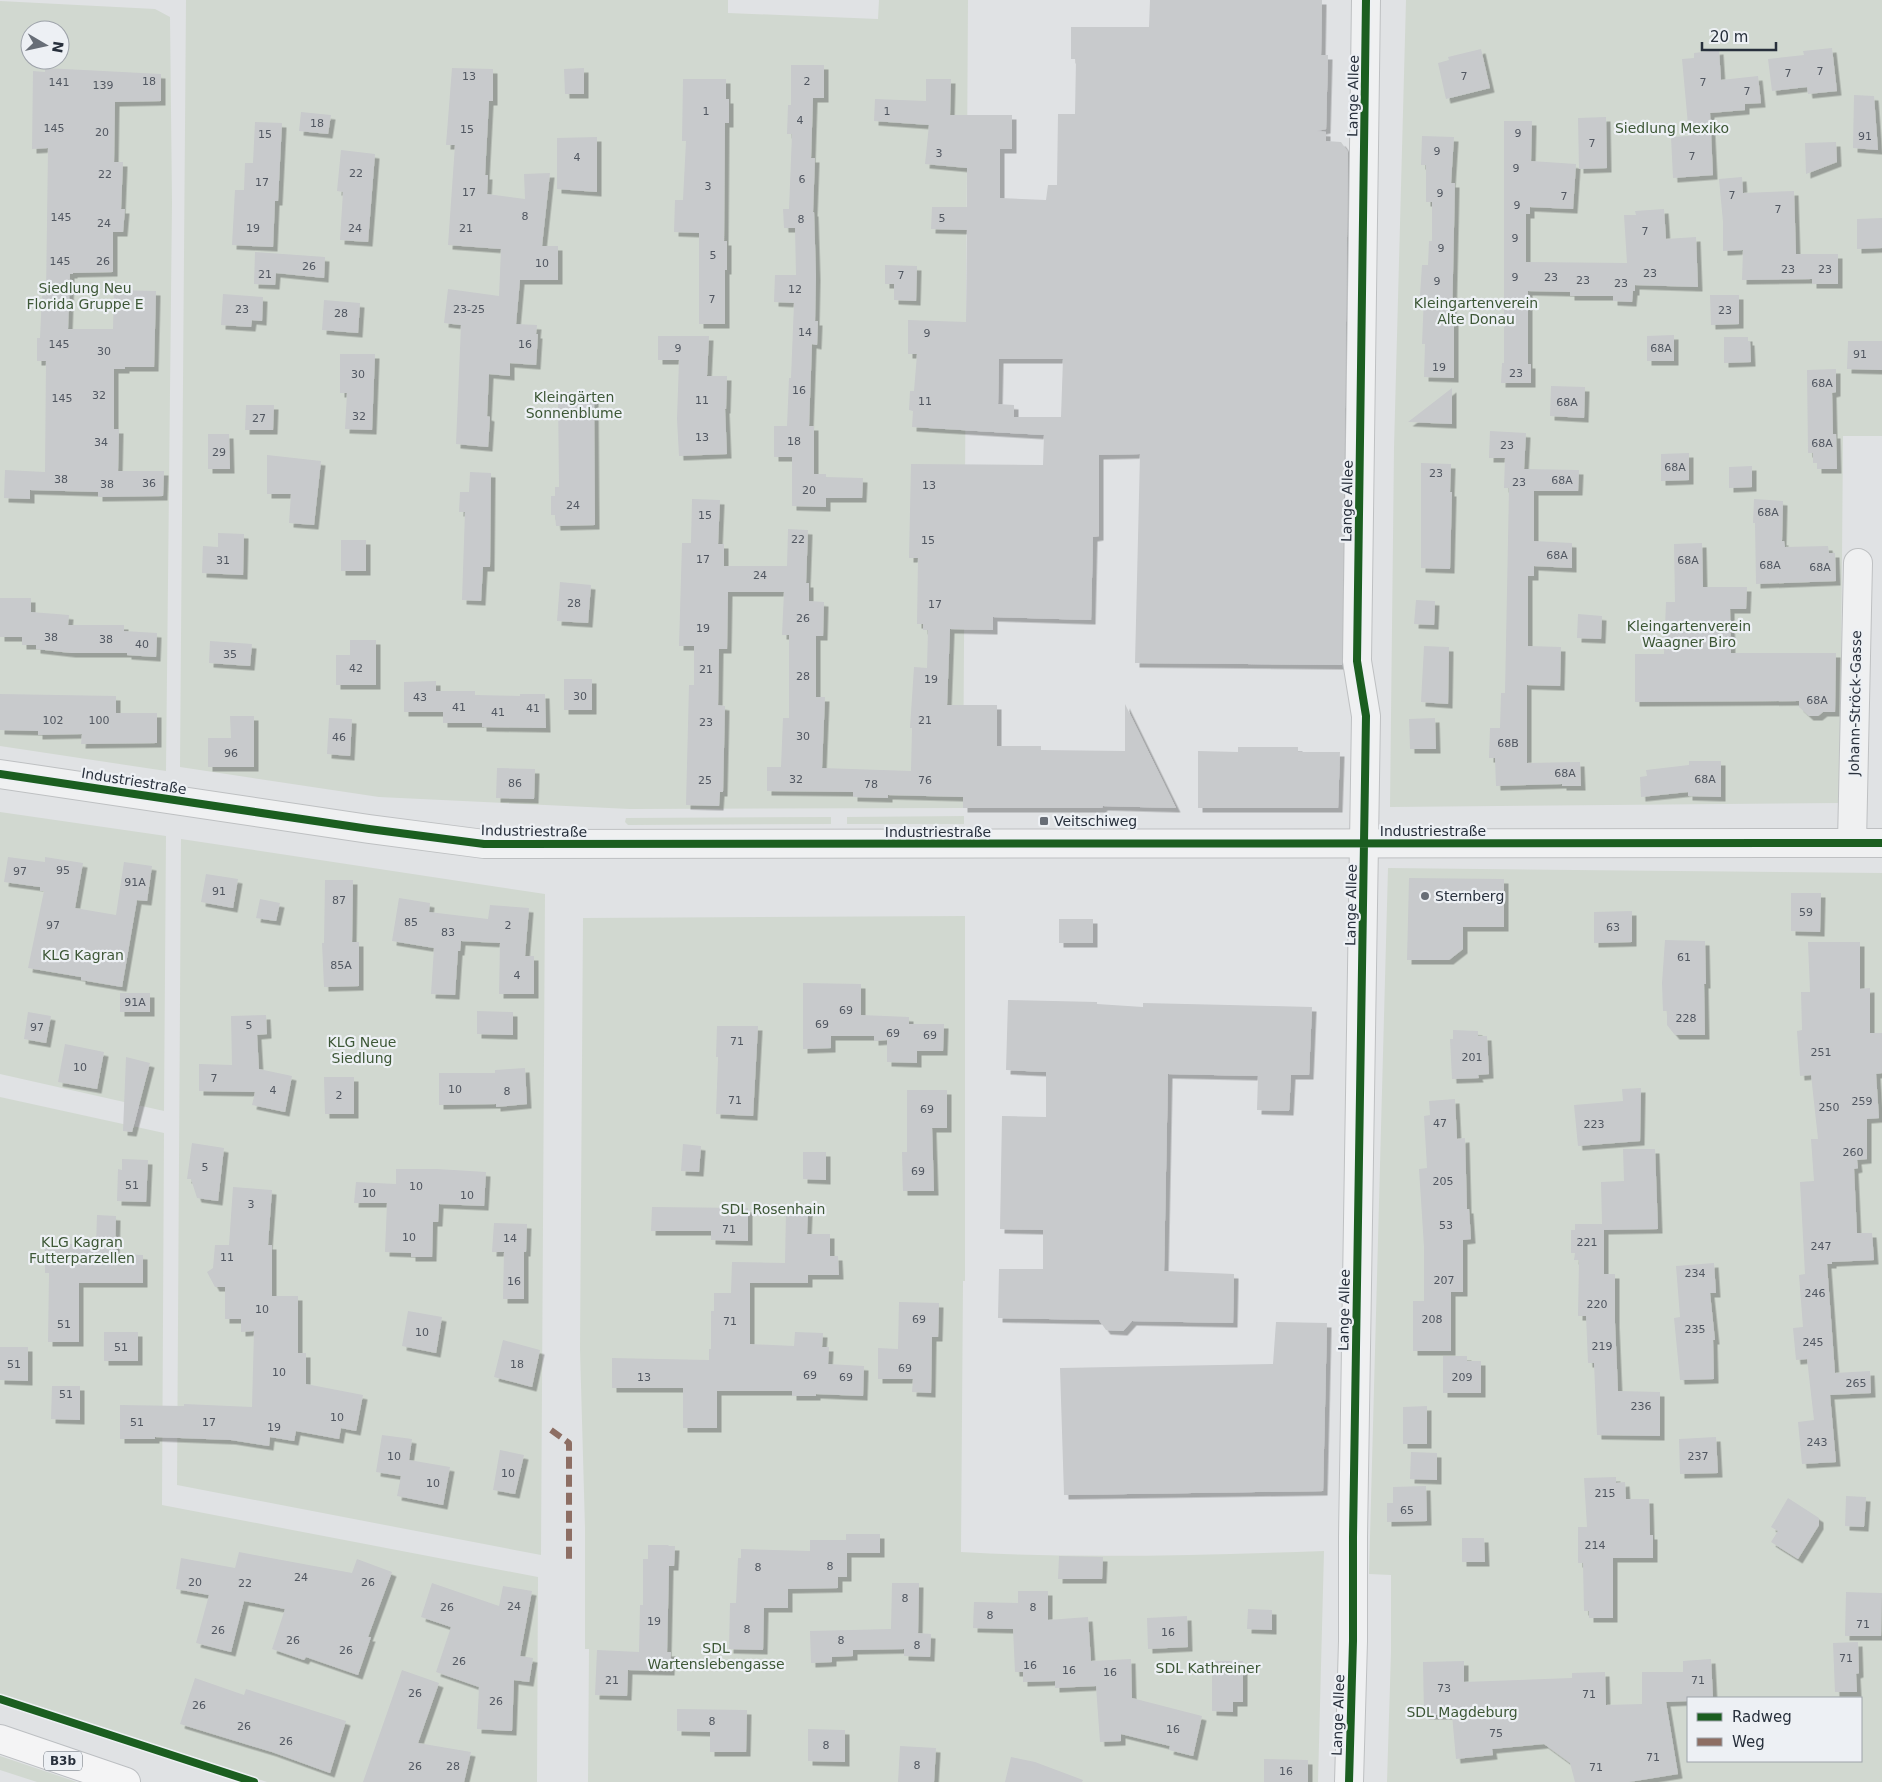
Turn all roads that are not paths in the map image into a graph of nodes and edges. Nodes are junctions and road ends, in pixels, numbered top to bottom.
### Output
1 (1366, 0) edge
2 (1858, 563) dead end
3 (0, 774) edge
4 (1852, 843) junction
5 (1882, 843) edge
6 (1364, 844) junction
7 (0, 1739) edge
8 (126, 1782) edge
9 (1349, 1782) edge

1 - 6 street, Lange Allee
2 - 4 street, Johann-Ströck-Gasse
3 - 6 street, Industriestraße
4 - 5 street, Industriestraße
4 - 6 street, Industriestraße
6 - 9 street, Lange Allee
7 - 8 main road, B3b

